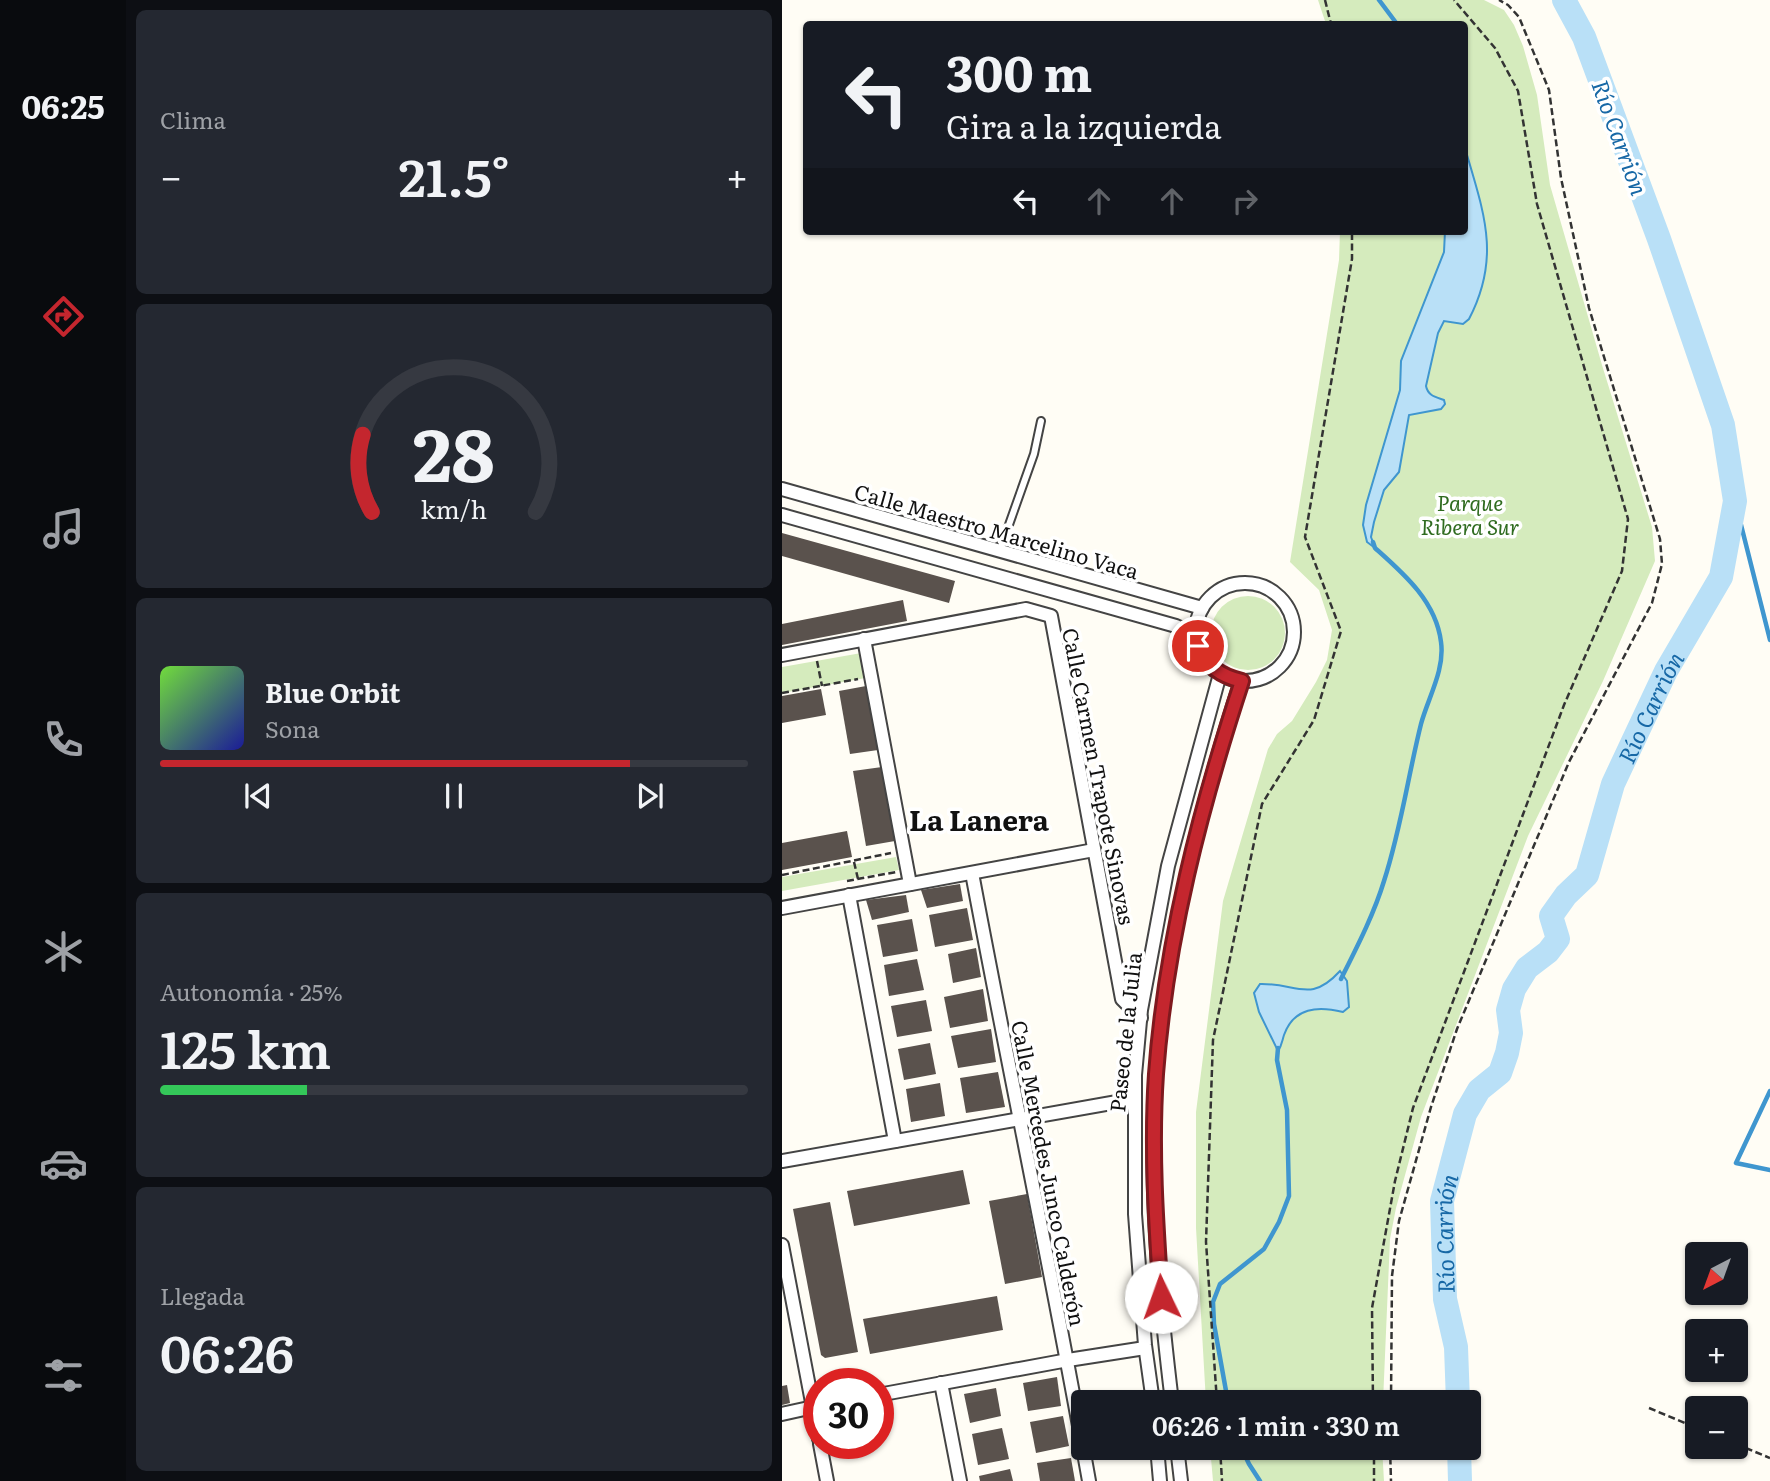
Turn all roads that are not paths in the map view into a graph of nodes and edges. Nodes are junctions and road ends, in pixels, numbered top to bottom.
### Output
1 (1041, 421) dead end
2 (782, 489) edge
3 (782, 515) edge
4 (1000, 550) junction
5 (1202, 608) junction
6 (1196, 635) junction
7 (864, 639) junction
8 (782, 655) edge
9 (1220, 674) junction
10 (1242, 681) junction
11 (1094, 850) junction
12 (972, 873) junction
13 (910, 884) junction
14 (849, 895) junction
15 (782, 908) edge
16 (1141, 1018) junction
17 (1134, 1099) junction
18 (1019, 1119) junction
19 (895, 1141) junction
20 (782, 1161) edge
21 (782, 1245) edge
22 (1145, 1348) junction
23 (1068, 1360) junction
24 (808, 1368) edge
25 (941, 1383) junction
26 (1151, 1390) edge
27 (1171, 1390) edge
28 (894, 1392) edge
29 (803, 1409) edge
30 (782, 1414) edge
31 (823, 1459) edge
32 (1159, 1460) edge
33 (1179, 1460) edge
34 (827, 1481) edge
35 (960, 1481) edge
36 (1089, 1481) edge
37 (1161, 1481) edge
38 (1181, 1481) edge

1 - 4 lane
2 - 4 street, Calle Maestro Marcelino Vaca
3 - 6 street, Calle Maestro Marcelino Vaca
4 - 5 street, Calle Maestro Marcelino Vaca
5 - 6 street
5 - 10 street
6 - 9 street
7 - 8 street
7 - 11 street, Calle Carmen Trapote Sinovas
7 - 13 street
9 - 10 street
9 - 16 street, Paseo de la Julia
10 - 27 street, Paseo de la Julia
11 - 12 street
11 - 16 street, Calle Carmen Trapote Sinovas
12 - 13 street
12 - 18 street, Calle Mercedes Junco Calderón
13 - 14 street
14 - 15 street
14 - 19 street
16 - 17 street, Paseo de la Julia
17 - 18 street
17 - 22 street, Paseo de la Julia
18 - 19 street
18 - 23 street, Calle Mercedes Junco Calderón
19 - 20 street
21 - 24 street
22 - 23 street
22 - 26 street, Paseo de la Julia
23 - 25 street
23 - 36 street, Calle Mercedes Junco Calderón
25 - 28 street
25 - 35 street
29 - 30 street
31 - 34 street
32 - 37 street
33 - 38 street

